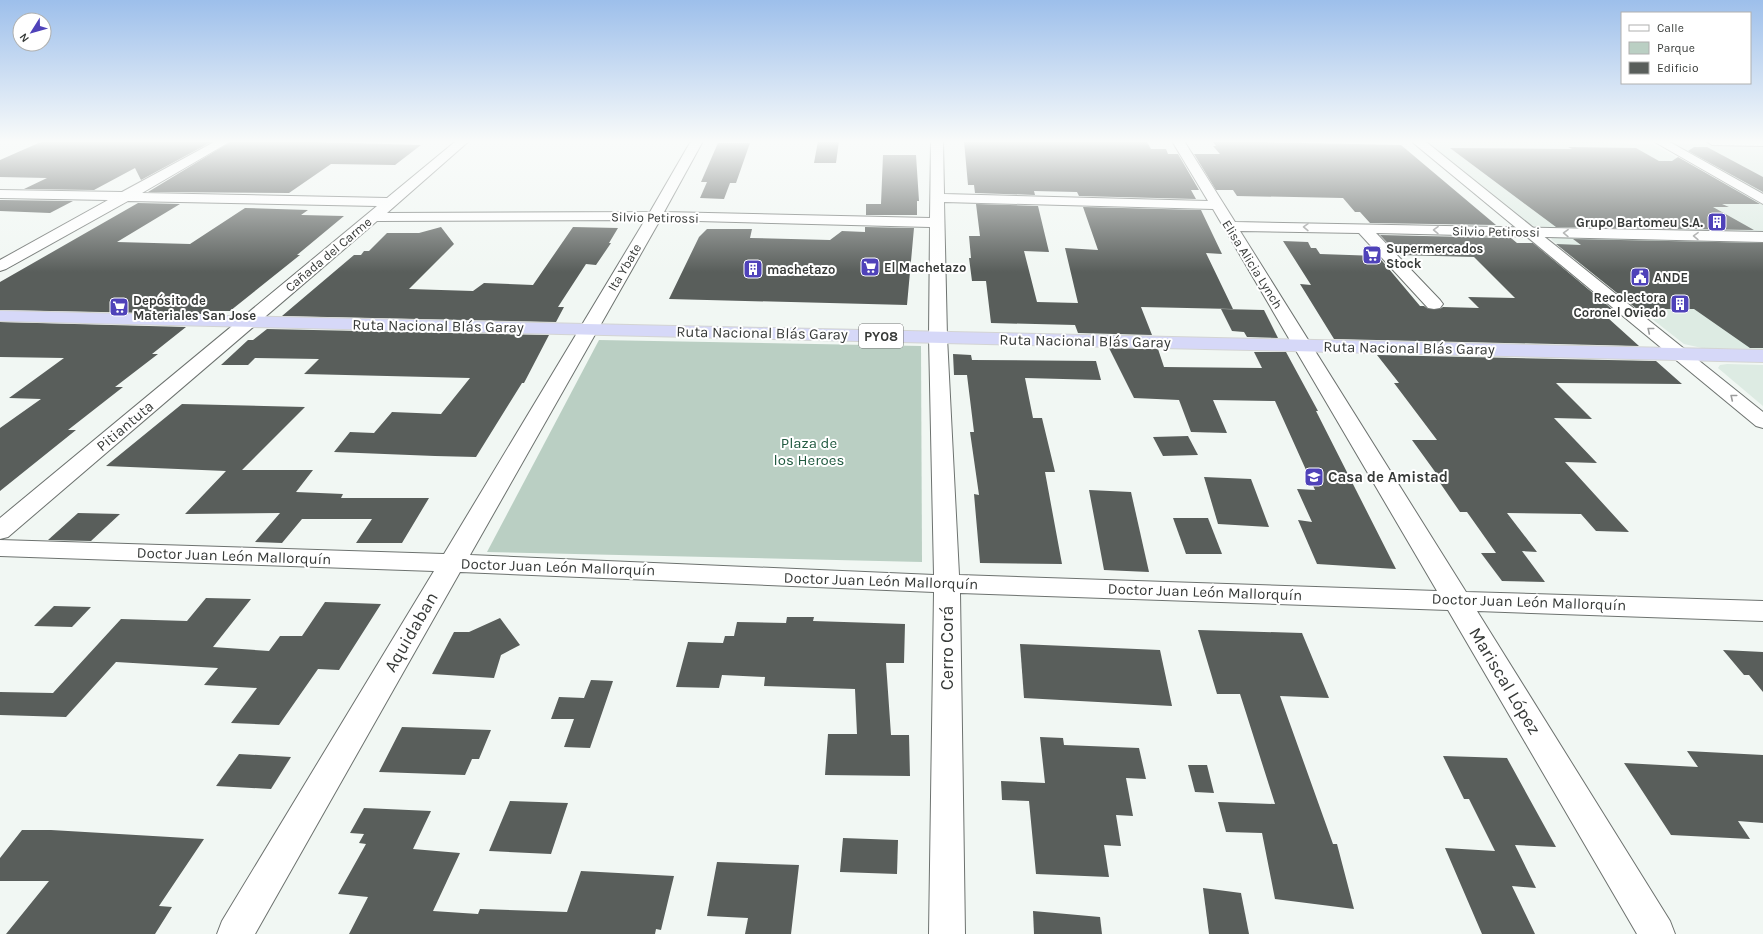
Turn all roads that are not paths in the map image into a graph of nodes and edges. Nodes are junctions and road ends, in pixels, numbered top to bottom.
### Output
1 (146, 185) edge
2 (411, 185) edge
3 (672, 185) edge
4 (937, 185) edge
5 (1205, 185) edge
6 (1470, 185) edge
7 (1736, 185) edge
8 (0, 194) edge
9 (123, 197) junction
10 (937, 198) junction
11 (1763, 200) edge
12 (390, 202) junction
13 (1217, 205) junction
14 (655, 216) junction
15 (372, 217) junction
16 (937, 223) junction
17 (1230, 226) junction
18 (1363, 229) junction
19 (1528, 232) junction
20 (1763, 237) edge
21 (0, 266) edge
22 (1434, 304) dead end
23 (0, 316) edge
24 (249, 321) junction
25 (587, 329) junction
26 (938, 337) junction
27 (1304, 346) junction
28 (1681, 354) junction
29 (1763, 356) edge
30 (1763, 422) edge
31 (0, 531) edge
32 (0, 548) edge
33 (451, 563) junction
34 (947, 584) junction
35 (1456, 600) junction
36 (1763, 611) edge
37 (235, 934) edge
38 (947, 934) edge
39 (1657, 934) edge

1 - 9 street
2 - 12 street, Cañada del Carme
3 - 14 street, Ita Ybate
4 - 10 street, Cerro Corá
5 - 13 street, Elisa Alicia Lynch
6 - 19 street
7 - 11 street
8 - 9 street
9 - 12 street
9 - 21 street
10 - 13 street
10 - 16 street, Cerro Corá
12 - 15 street, Cañada del Carme
13 - 17 street, Elisa Alicia Lynch
14 - 15 street, Silvio Petirossi
14 - 16 street, Silvio Petirossi
14 - 25 street, Ita Ybate
15 - 24 street, Cañada del Carme
16 - 26 street, Cerro Corá
18 -> 17 street, Silvio Petirossi
17 - 27 street, Elisa Alicia Lynch
19 -> 18 street, Silvio Petirossi
18 - 22 street
20 -> 19 street, Silvio Petirossi
28 -> 19 street
23 - 24 highway, Ruta Nacional Blás Garay / PY08
24 - 25 highway, Ruta Nacional Blás Garay / PY08
24 - 31 street, Pitiantuta
25 - 26 highway, Ruta Nacional Blás Garay / PY08
25 - 33 street, Aquidaban
26 - 27 highway, Ruta Nacional Blás Garay / PY08
26 - 34 street, Cerro Corá
27 - 28 highway, Ruta Nacional Blás Garay / PY08
27 - 35 street, Mariscal López
28 - 29 highway, Ruta Nacional Blás Garay / PY08
30 -> 28 street
32 - 33 street, Doctor Juan León Mallorquín
33 - 34 street, Doctor Juan León Mallorquín
33 - 37 street, Aquidaban
34 - 35 street, Doctor Juan León Mallorquín
34 - 38 street, Cerro Corá
35 - 36 street, Doctor Juan León Mallorquín
35 - 39 street, Mariscal López

